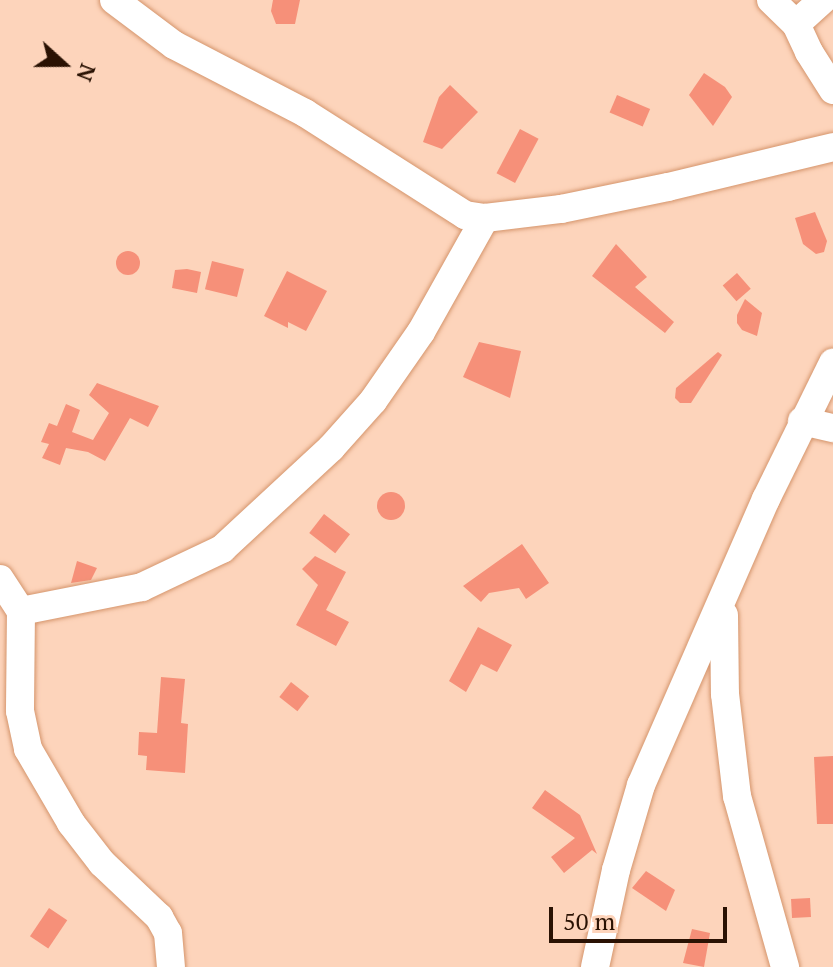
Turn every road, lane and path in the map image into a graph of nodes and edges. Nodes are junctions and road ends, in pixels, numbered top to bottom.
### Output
1 (114, 0) edge
2 (771, 0) edge
3 (823, 0) edge
4 (796, 24) junction
5 (833, 90) edge
6 (833, 147) edge
7 (485, 218) junction
8 (833, 363) edge
9 (802, 421) junction
10 (833, 428) edge
11 (0, 579) edge
12 (725, 598) junction
13 (21, 611) junction
14 (171, 967) edge
15 (595, 967) edge
16 (785, 967) edge

1 - 7 street
2 - 4 street
3 - 4 street
4 - 5 street
6 - 7 street
7 - 13 street
8 - 9 street
9 - 10 street
9 - 12 street
11 - 13 street
12 - 15 street
12 - 16 street
13 - 14 street

